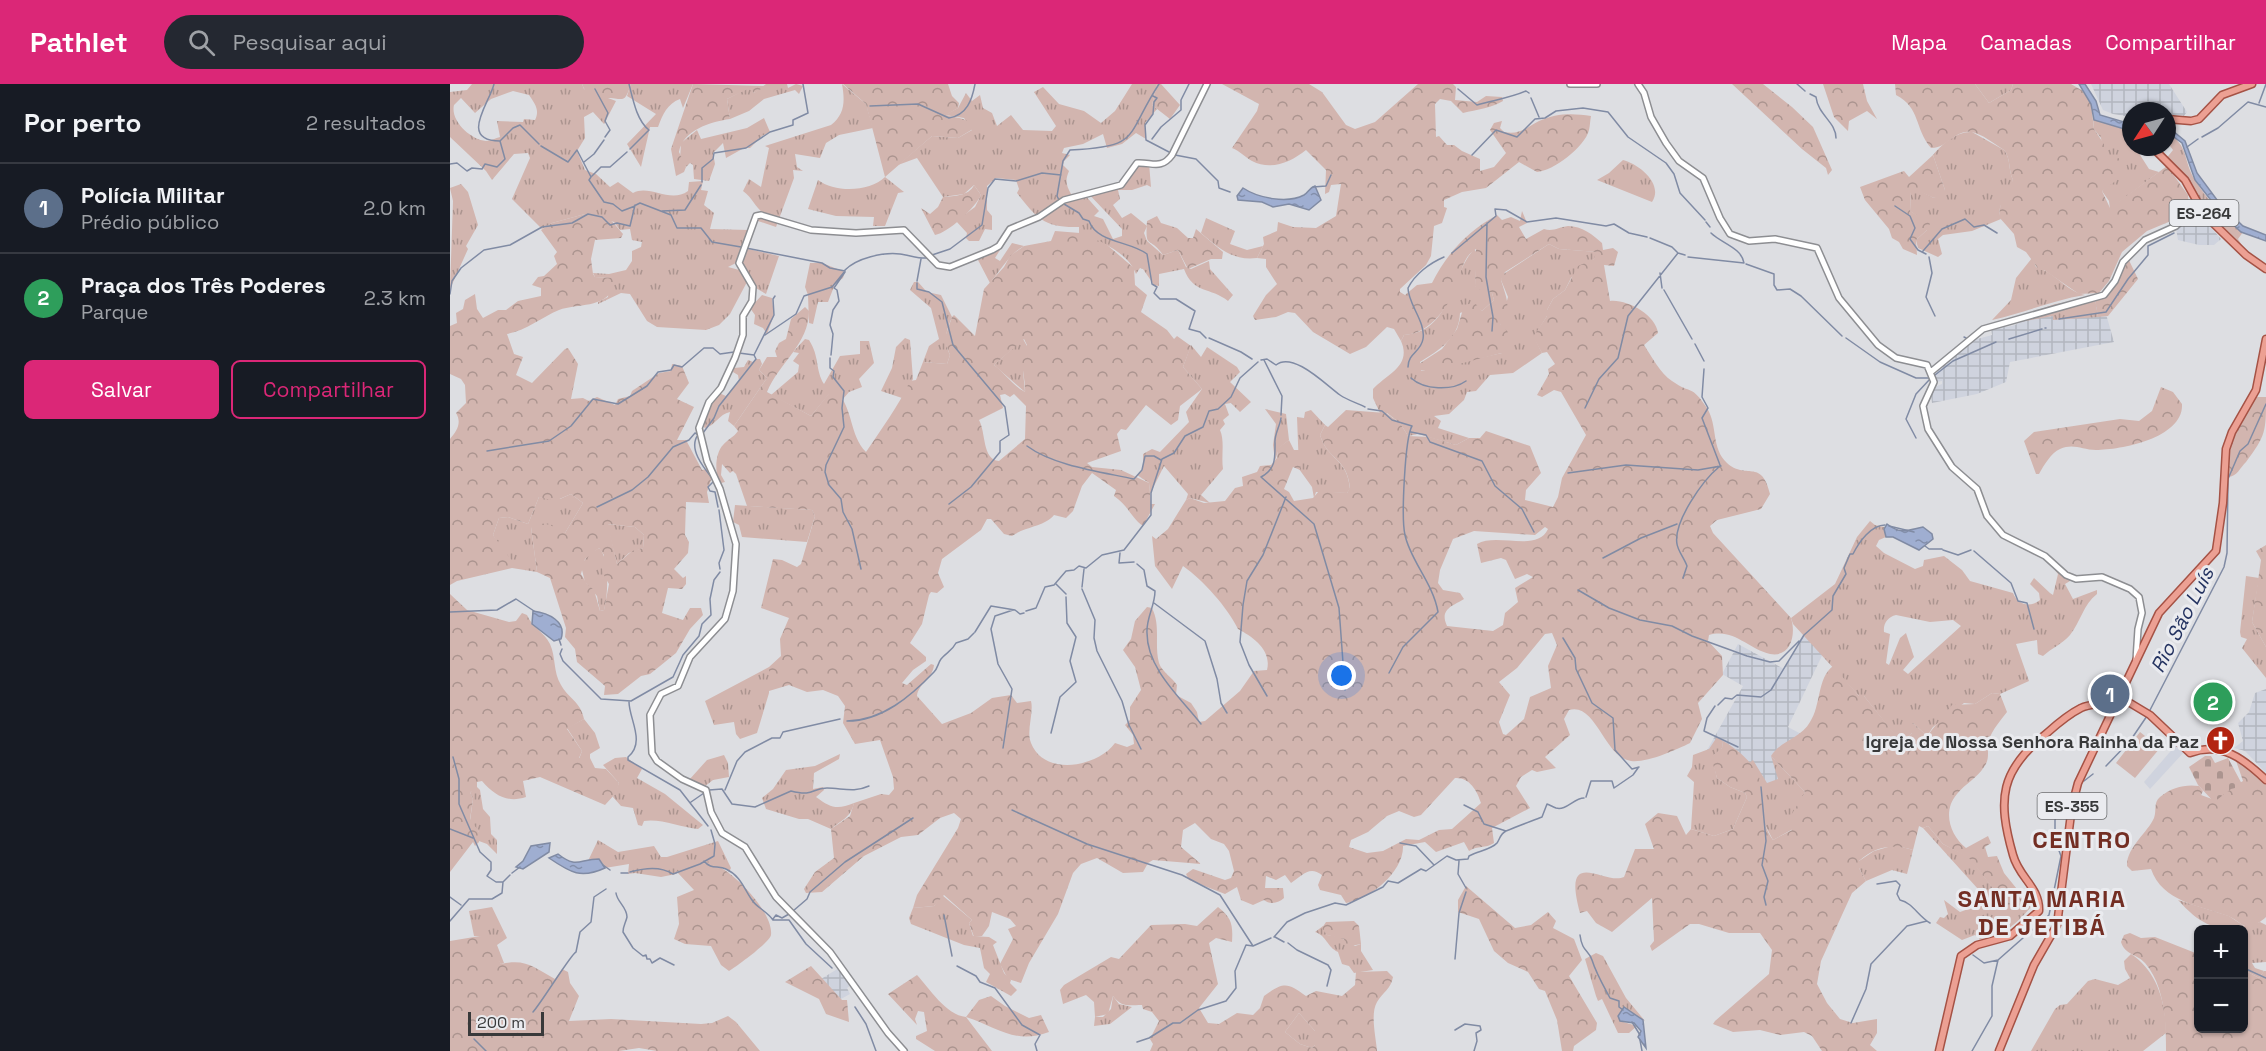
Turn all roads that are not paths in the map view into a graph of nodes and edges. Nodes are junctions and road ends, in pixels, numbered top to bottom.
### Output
1 (1207, 84) edge
2 (1570, 84) edge
3 (1597, 84) edge
4 (1638, 84) edge
5 (2252, 84) edge
6 (2176, 119) edge
7 (2161, 156) edge
8 (2199, 205) junction
9 (2266, 269) edge
10 (2266, 339) edge
11 (1932, 371) junction
12 (2136, 660) junction
13 (2120, 697) junction
14 (2107, 704) junction
15 (2114, 711) junction
16 (2266, 780) edge
17 (904, 1051) edge
18 (1939, 1051) edge
19 (1999, 1051) edge

1 - 17 street
2 - 3 street
4 - 11 street
5 - 6 main road
7 - 8 main road, ES-264
8 - 9 main road, ES-264
8 - 11 street
10 - 12 main road
11 - 12 street
12 - 13 main road
13 - 14 main road
13 - 15 main road, ES-355
13 - 16 main road
14 - 15 main road
14 - 18 main road
15 - 19 main road, ES-355

